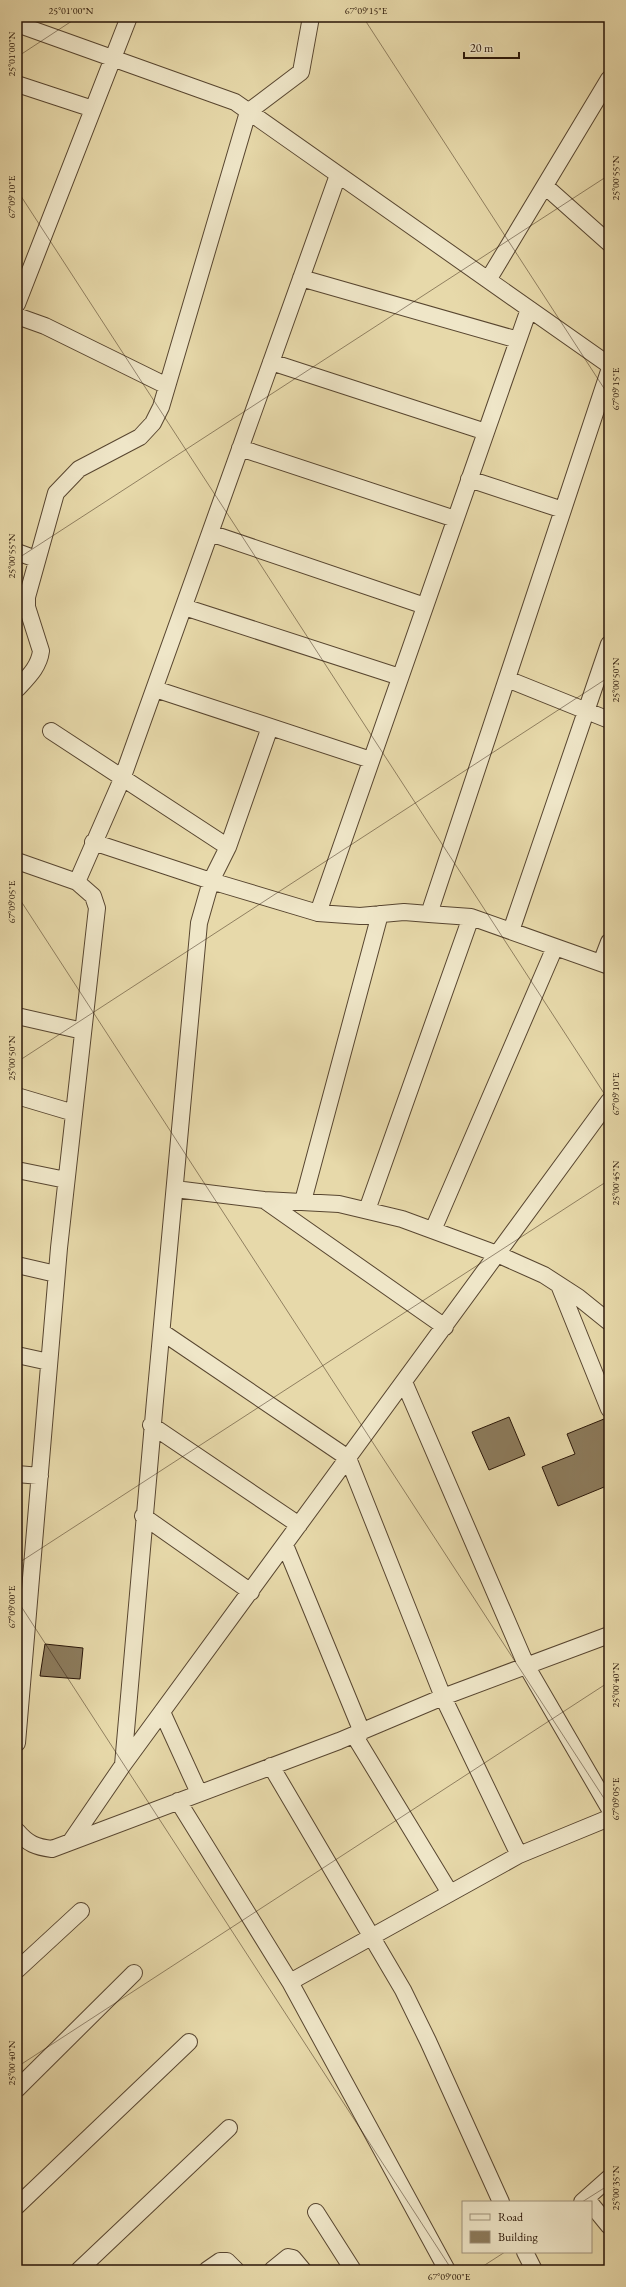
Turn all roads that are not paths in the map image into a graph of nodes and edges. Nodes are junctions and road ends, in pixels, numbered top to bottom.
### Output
1 (129, 17) edge
2 (311, 17) edge
3 (17, 24) edge
4 (113, 58) junction
5 (609, 79) edge
6 (17, 84) edge
7 (604, 100) edge
8 (93, 109) junction
9 (248, 112) junction
10 (338, 175) junction
11 (545, 186) junction
12 (609, 243) edge
13 (301, 278) junction
14 (488, 280) junction
15 (17, 304) edge
16 (529, 309) junction
17 (17, 316) edge
18 (518, 340) junction
19 (271, 362) junction
20 (609, 365) edge
21 (609, 371) edge
22 (168, 386) junction
23 (486, 432) junction
24 (240, 448) junction
25 (470, 479) junction
26 (563, 510) junction
27 (455, 519) junction
28 (210, 533) junction
29 (17, 552) edge
30 (36, 559) junction
31 (425, 606) junction
32 (184, 607) junction
33 (609, 644) edge
34 (400, 677) junction
35 (507, 679) junction
36 (17, 689) edge
37 (154, 689) junction
38 (586, 711) junction
39 (609, 720) edge
40 (270, 727) junction
41 (51, 731) dead end
42 (371, 760) junction
43 (122, 779) junction
44 (93, 842) junction
45 (228, 847) junction
46 (17, 861) edge
47 (211, 881) junction
48 (77, 882) junction
49 (318, 913) junction
50 (380, 914) junction
51 (429, 914) junction
52 (471, 917) junction
53 (511, 931) junction
54 (609, 942) edge
55 (555, 947) junction
56 (605, 965) edge
57 (17, 1016) edge
58 (83, 1031) junction
59 (17, 1096) edge
60 (609, 1101) edge
61 (74, 1113) junction
62 (17, 1170) edge
63 (66, 1180) junction
64 (175, 1189) junction
65 (264, 1200) junction
66 (303, 1201) junction
67 (367, 1210) junction
68 (433, 1230) junction
69 (497, 1254) junction
70 (17, 1265) edge
71 (56, 1274) junction
72 (559, 1285) junction
73 (609, 1322) edge
74 (445, 1327) junction
75 (162, 1332) junction
76 (17, 1355) edge
77 (49, 1362) junction
78 (404, 1382) junction
79 (609, 1409) edge
80 (151, 1425) junction
81 (348, 1458) junction
82 (17, 1474) edge
83 (40, 1476) junction
84 (143, 1516) junction
85 (299, 1525) junction
86 (285, 1545) junction
87 (251, 1592) junction
88 (609, 1635) edge
89 (527, 1667) junction
90 (20, 1681) edge
91 (443, 1698) junction
92 (162, 1712) junction
93 (358, 1734) junction
94 (17, 1743) edge
95 (122, 1765) junction
96 (271, 1766) junction
97 (199, 1794) junction
98 (178, 1801) junction
99 (609, 1808) edge
100 (609, 1818) edge
101 (20, 1841) edge
102 (71, 1841) junction
103 (519, 1855) junction
104 (450, 1893) junction
105 (81, 1911) dead end
106 (370, 1937) junction
107 (17, 1970) edge
108 (134, 1973) dead end
109 (290, 1982) junction
110 (189, 2042) dead end
111 (17, 2089) edge
112 (229, 2128) dead end
113 (609, 2178) edge
114 (500, 2201) edge
115 (588, 2201) edge
116 (17, 2206) edge
117 (592, 2207) edge
118 (316, 2212) dead end
119 (609, 2226) edge
120 (526, 2253) edge
121 (79, 2270) edge
122 (207, 2270) edge
123 (236, 2270) edge
124 (272, 2270) edge
125 (303, 2270) edge
126 (353, 2270) edge
127 (447, 2270) edge
128 (534, 2270) edge

1 - 4 street
2 - 9 street
3 - 4 street
4 - 8 street
4 - 9 street
5 - 7 street
6 - 8 street
7 - 11 street
8 - 15 street
9 - 10 street
9 - 22 street
10 - 13 street
10 - 14 street
11 - 12 street
11 - 14 street
13 - 18 street
13 - 19 street
14 - 16 street
16 - 18 street
16 - 20 street
17 - 22 street
18 - 23 street
19 - 23 street
19 - 24 street
21 - 26 street
22 - 30 street
23 - 25 street
24 - 27 street
24 - 28 street
25 - 26 street
25 - 27 street
26 - 35 street
27 - 31 street
28 - 31 street
28 - 32 street
29 - 30 street
30 - 36 street
31 - 34 street
32 - 34 street
32 - 37 street
33 - 38 street
34 - 42 street
35 - 38 street
35 - 51 street
37 - 40 street
37 - 43 street
38 - 39 street
38 - 53 street
40 - 42 street
40 - 45 street
41 - 43 street
42 - 49 street
43 - 44 street
43 - 45 street
44 - 47 street
44 - 48 street
45 - 47 street
46 - 48 street
47 - 49 street
47 - 64 street
48 - 58 street
49 - 50 street
50 - 51 street
50 - 66 street
51 - 52 street
52 - 53 street
52 - 67 street
53 - 55 street
54 - 56 street
55 - 56 street
55 - 68 street
57 - 58 street
58 - 61 street
59 - 61 street
60 - 69 street
61 - 63 street
62 - 63 street
63 - 71 street
64 - 65 street
64 - 75 street
65 - 66 street
65 - 74 street
66 - 67 street
67 - 68 street
68 - 69 street
69 - 72 street
69 - 74 street
70 - 71 street
71 - 77 street
72 - 73 street
72 - 79 street
74 - 78 street
75 - 80 street
75 - 81 street
76 - 77 street
77 - 83 street
78 - 81 street
78 - 89 street
80 - 84 street
80 - 85 street
81 - 85 street
81 - 91 street
82 - 83 street
83 - 90 street
84 - 87 street
84 - 95 street
85 - 86 street
86 - 87 street
86 - 93 street
87 - 92 street
88 - 89 street
89 - 91 street
89 - 99 street
90 - 94 street
91 - 93 street
91 - 103 street
92 - 95 street
92 - 97 street
93 - 96 street
93 - 104 street
95 - 102 street
96 - 97 street
96 - 106 street
97 - 98 street
98 - 102 street
98 - 109 street
100 - 103 street
101 - 102 street
103 - 104 street
104 - 106 street
105 - 107 street
106 - 109 street
106 - 114 street
108 - 111 street
109 - 127 street
110 - 116 street
112 - 121 street
113 - 115 street
117 - 119 street
118 - 126 street
120 - 128 street
122 - 123 street
124 - 125 street

